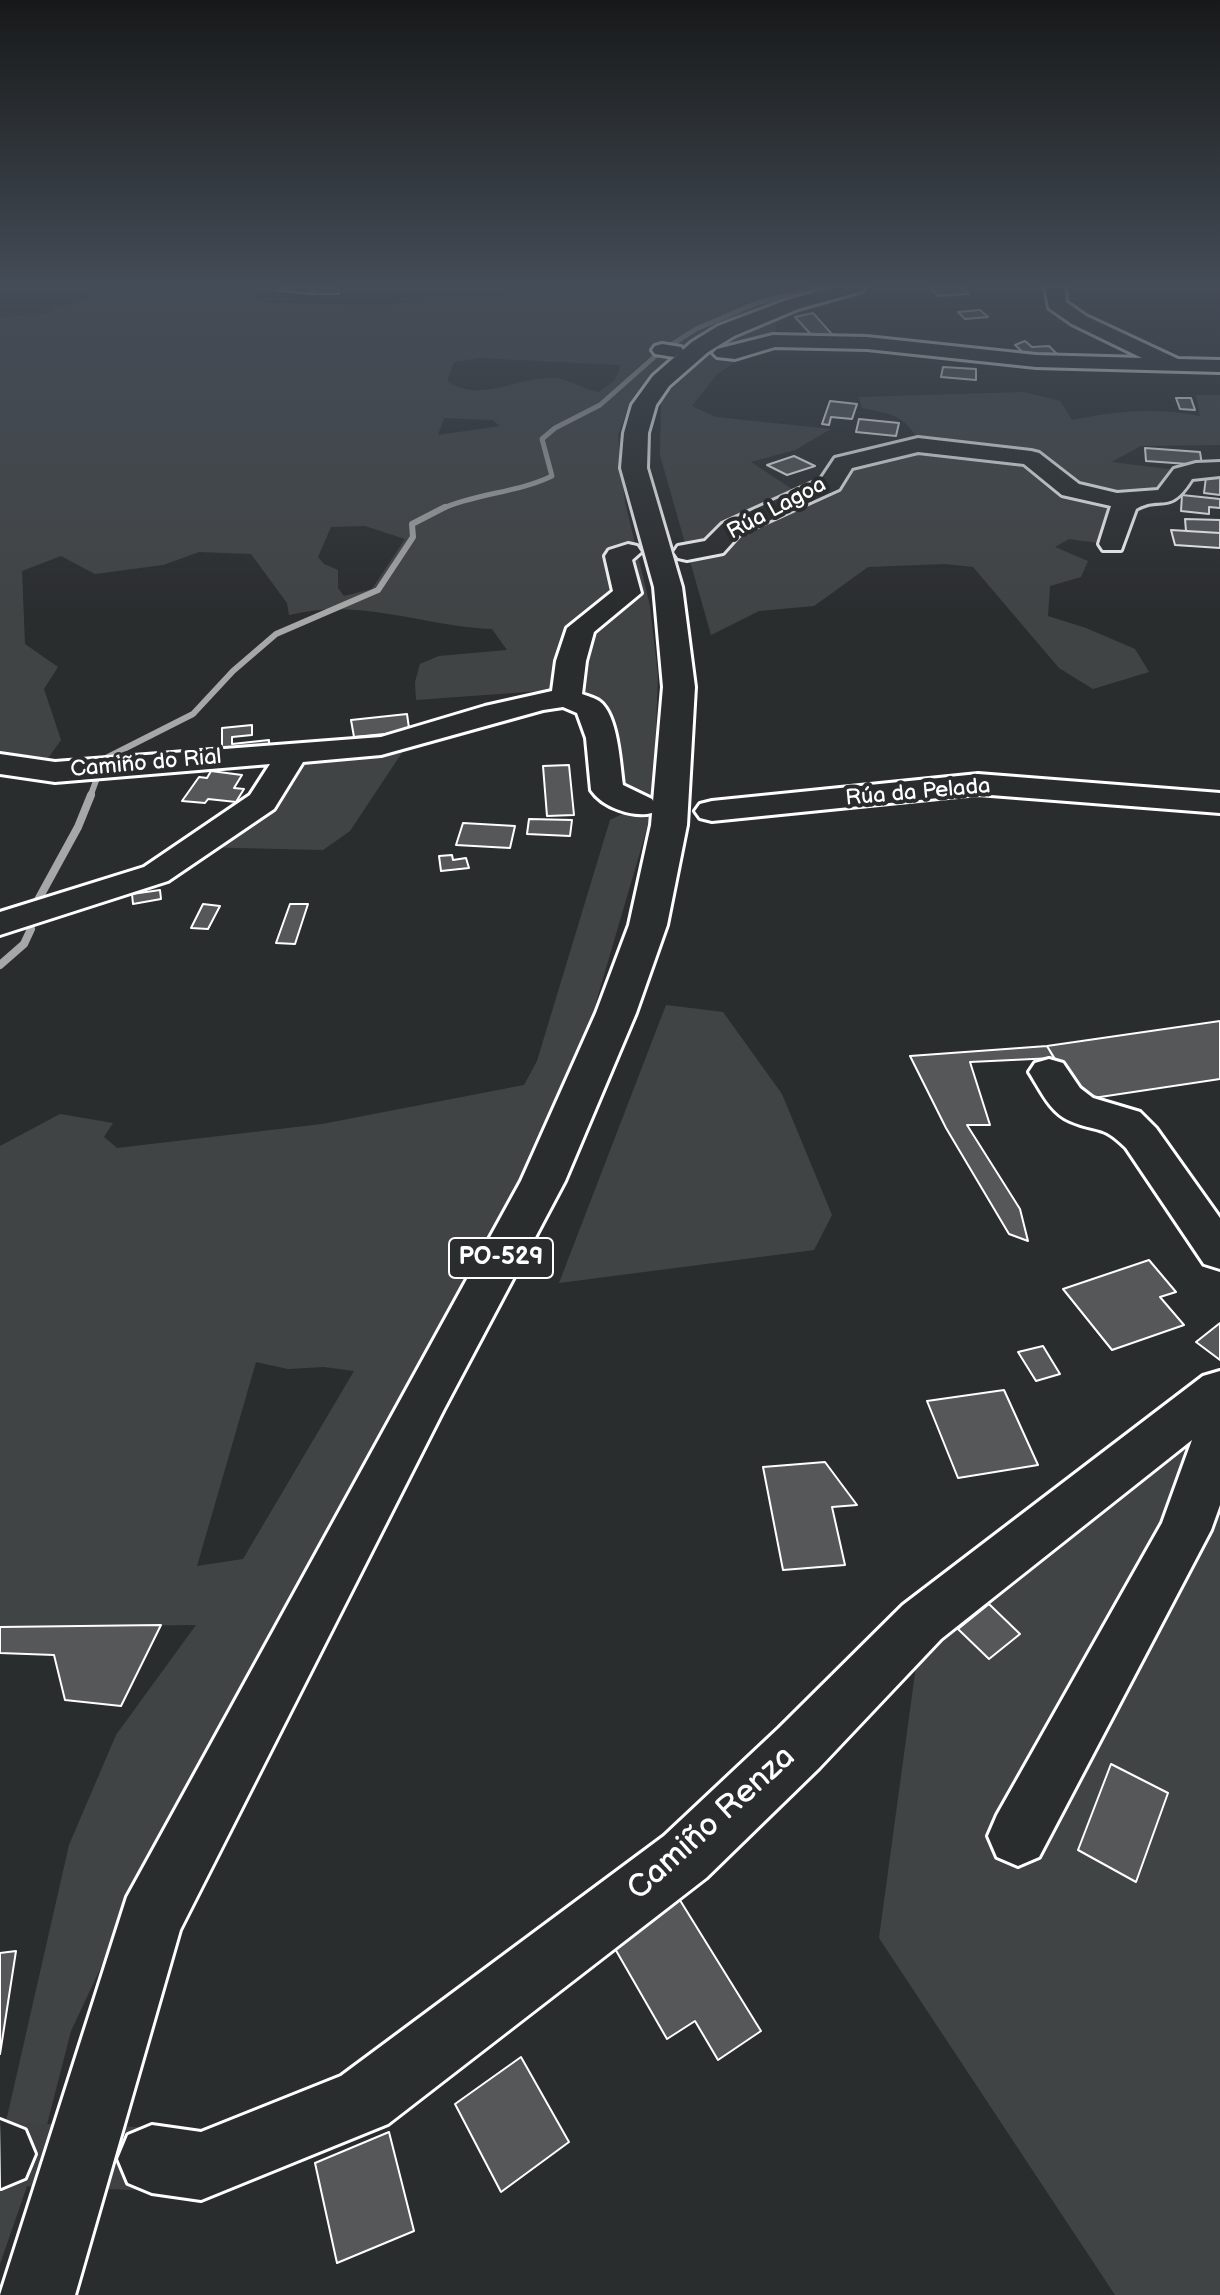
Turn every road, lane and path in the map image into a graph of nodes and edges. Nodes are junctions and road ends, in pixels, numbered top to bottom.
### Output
1 (652, 394) edge
2 (1220, 469) edge
3 (1133, 499) junction
4 (1112, 544) dead end
5 (628, 552) dead end
6 (687, 552) dead end
7 (566, 698) junction
8 (293, 753) junction
9 (0, 764) edge
10 (1220, 803) edge
11 (640, 806) dead end
12 (712, 811) dead end
13 (0, 924) edge
14 (1049, 1072) dead end
15 (1220, 1252) edge
16 (1215, 1394) edge
17 (1018, 1836) dead end
18 (152, 2159) tunnel mouth
19 (37, 2295) edge

1 - 19 main road, PO-529
2 - 3 street, Rúa Lagoa
3 - 4 street
3 - 6 street, Rúa Lagoa
5 - 7 street
7 - 8 street, Camiño do Rial
7 - 11 street
8 - 9 street, Camiño do Rial
8 - 13 street
10 - 12 street, Rúa da Pelada
14 - 15 street
16 - 17 street
16 - 18 street, Camiño Renza

